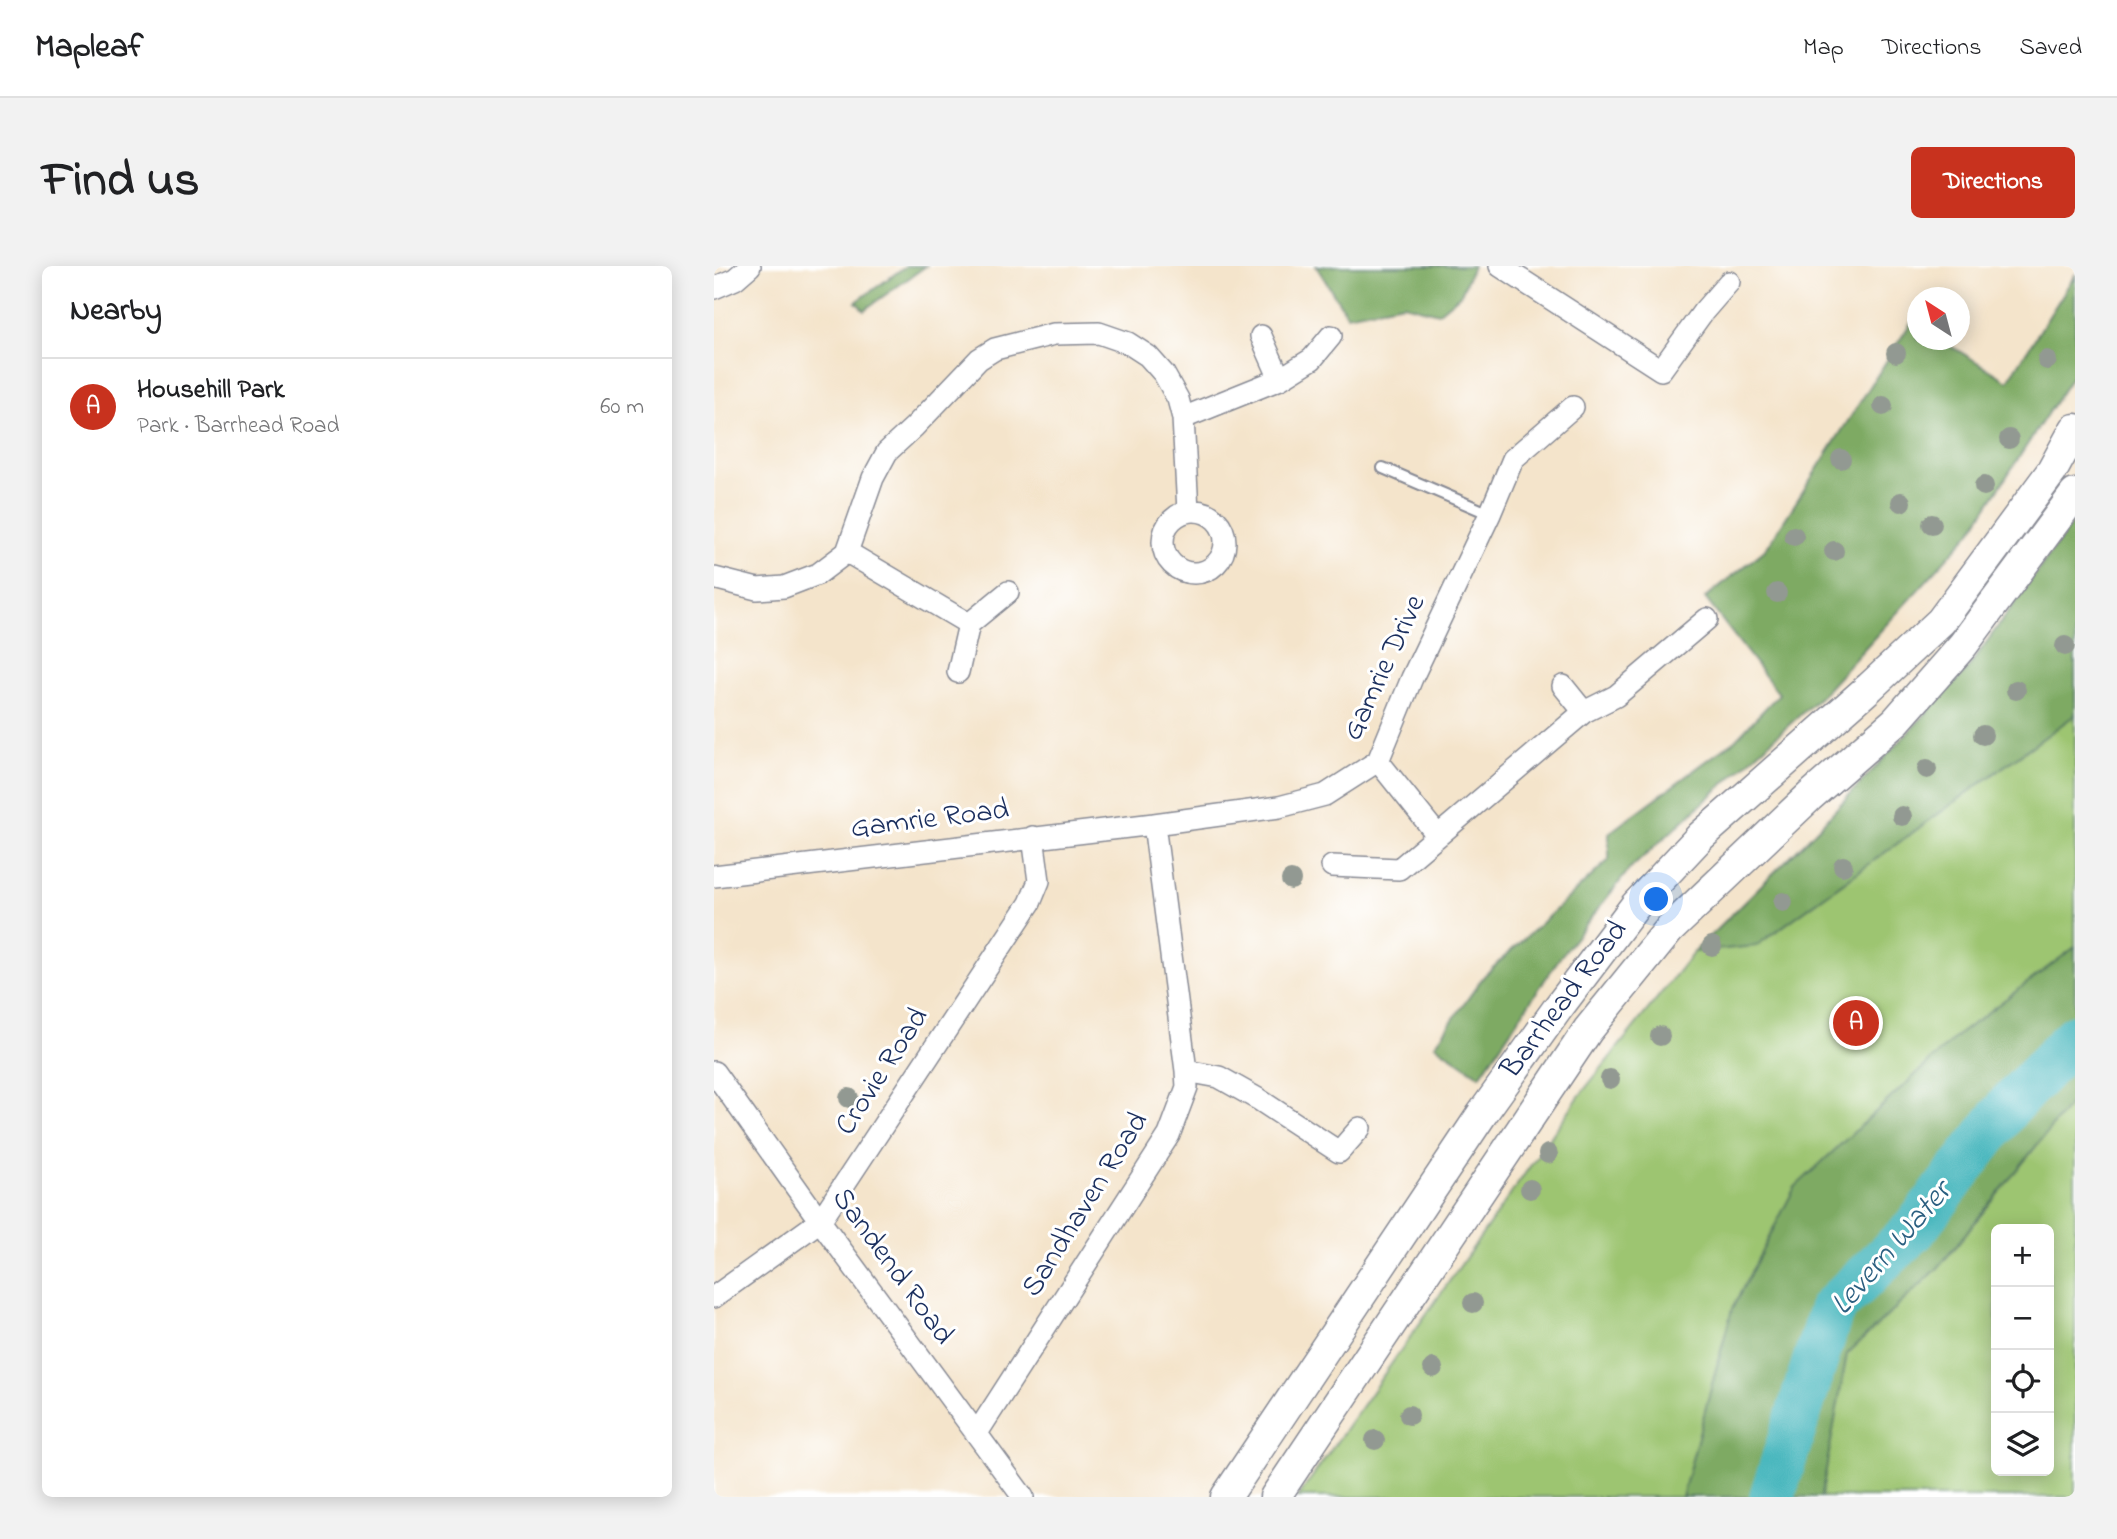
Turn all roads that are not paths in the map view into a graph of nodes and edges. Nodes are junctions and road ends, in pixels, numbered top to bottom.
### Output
1 (750, 266) edge
2 (1500, 266) edge
3 (1728, 282) dead end
4 (714, 288) edge
5 (1261, 335) dead end
6 (1331, 336) dead end
7 (1280, 379) junction
8 (1573, 407) dead end
9 (1183, 418) junction
10 (2075, 429) edge
11 (1383, 468) dead end
12 (2075, 494) edge
13 (1188, 511) dead end
14 (1490, 514) junction
15 (847, 552) junction
16 (714, 578) edge
17 (1971, 580) junction
18 (1008, 592) dead end
19 (1997, 600) junction
20 (1707, 619) dead end
21 (969, 624) junction
22 (958, 672) dead end
23 (1563, 686) dead end
24 (1584, 712) junction
25 (1378, 761) junction
26 (1154, 824) junction
27 (1438, 836) junction
28 (1033, 837) junction
29 (1332, 866) dead end
30 (714, 876) edge
31 (1186, 1071) junction
32 (714, 1072) edge
33 (1360, 1128) dead end
34 (820, 1221) junction
35 (714, 1297) edge
36 (977, 1433) junction
37 (1023, 1497) edge
38 (1226, 1497) edge
39 (1275, 1497) edge

1 - 4 street
2 - 3 street
5 - 7 street
6 - 7 street
7 - 9 street
8 - 14 street, Gamrie Drive
9 - 13 street
9 - 15 street
10 - 17 main road, Barrhead Road
11 - 14 lane
12 - 19 main road, Barrhead Road
14 - 25 street, Gamrie Drive
15 - 16 street
15 - 21 street
17 - 19 main road
17 - 38 main road, Barrhead Road
18 - 21 street
19 - 39 main road, Barrhead Road
20 - 24 street
21 - 22 street
23 - 24 street
24 - 27 street
25 - 26 street, Gamrie Drive
25 - 27 street
26 - 28 street, Gamrie Road
26 - 31 street, Sandhaven Road
27 - 29 street
28 - 30 street, Gamrie Road
28 - 34 street, Crovie Road
31 - 33 street
31 - 36 street, Sandhaven Road
32 - 34 street, Sandend Road
34 - 35 street, Crovie Road
34 - 36 street, Sandend Road
36 - 37 street, Sandend Road

